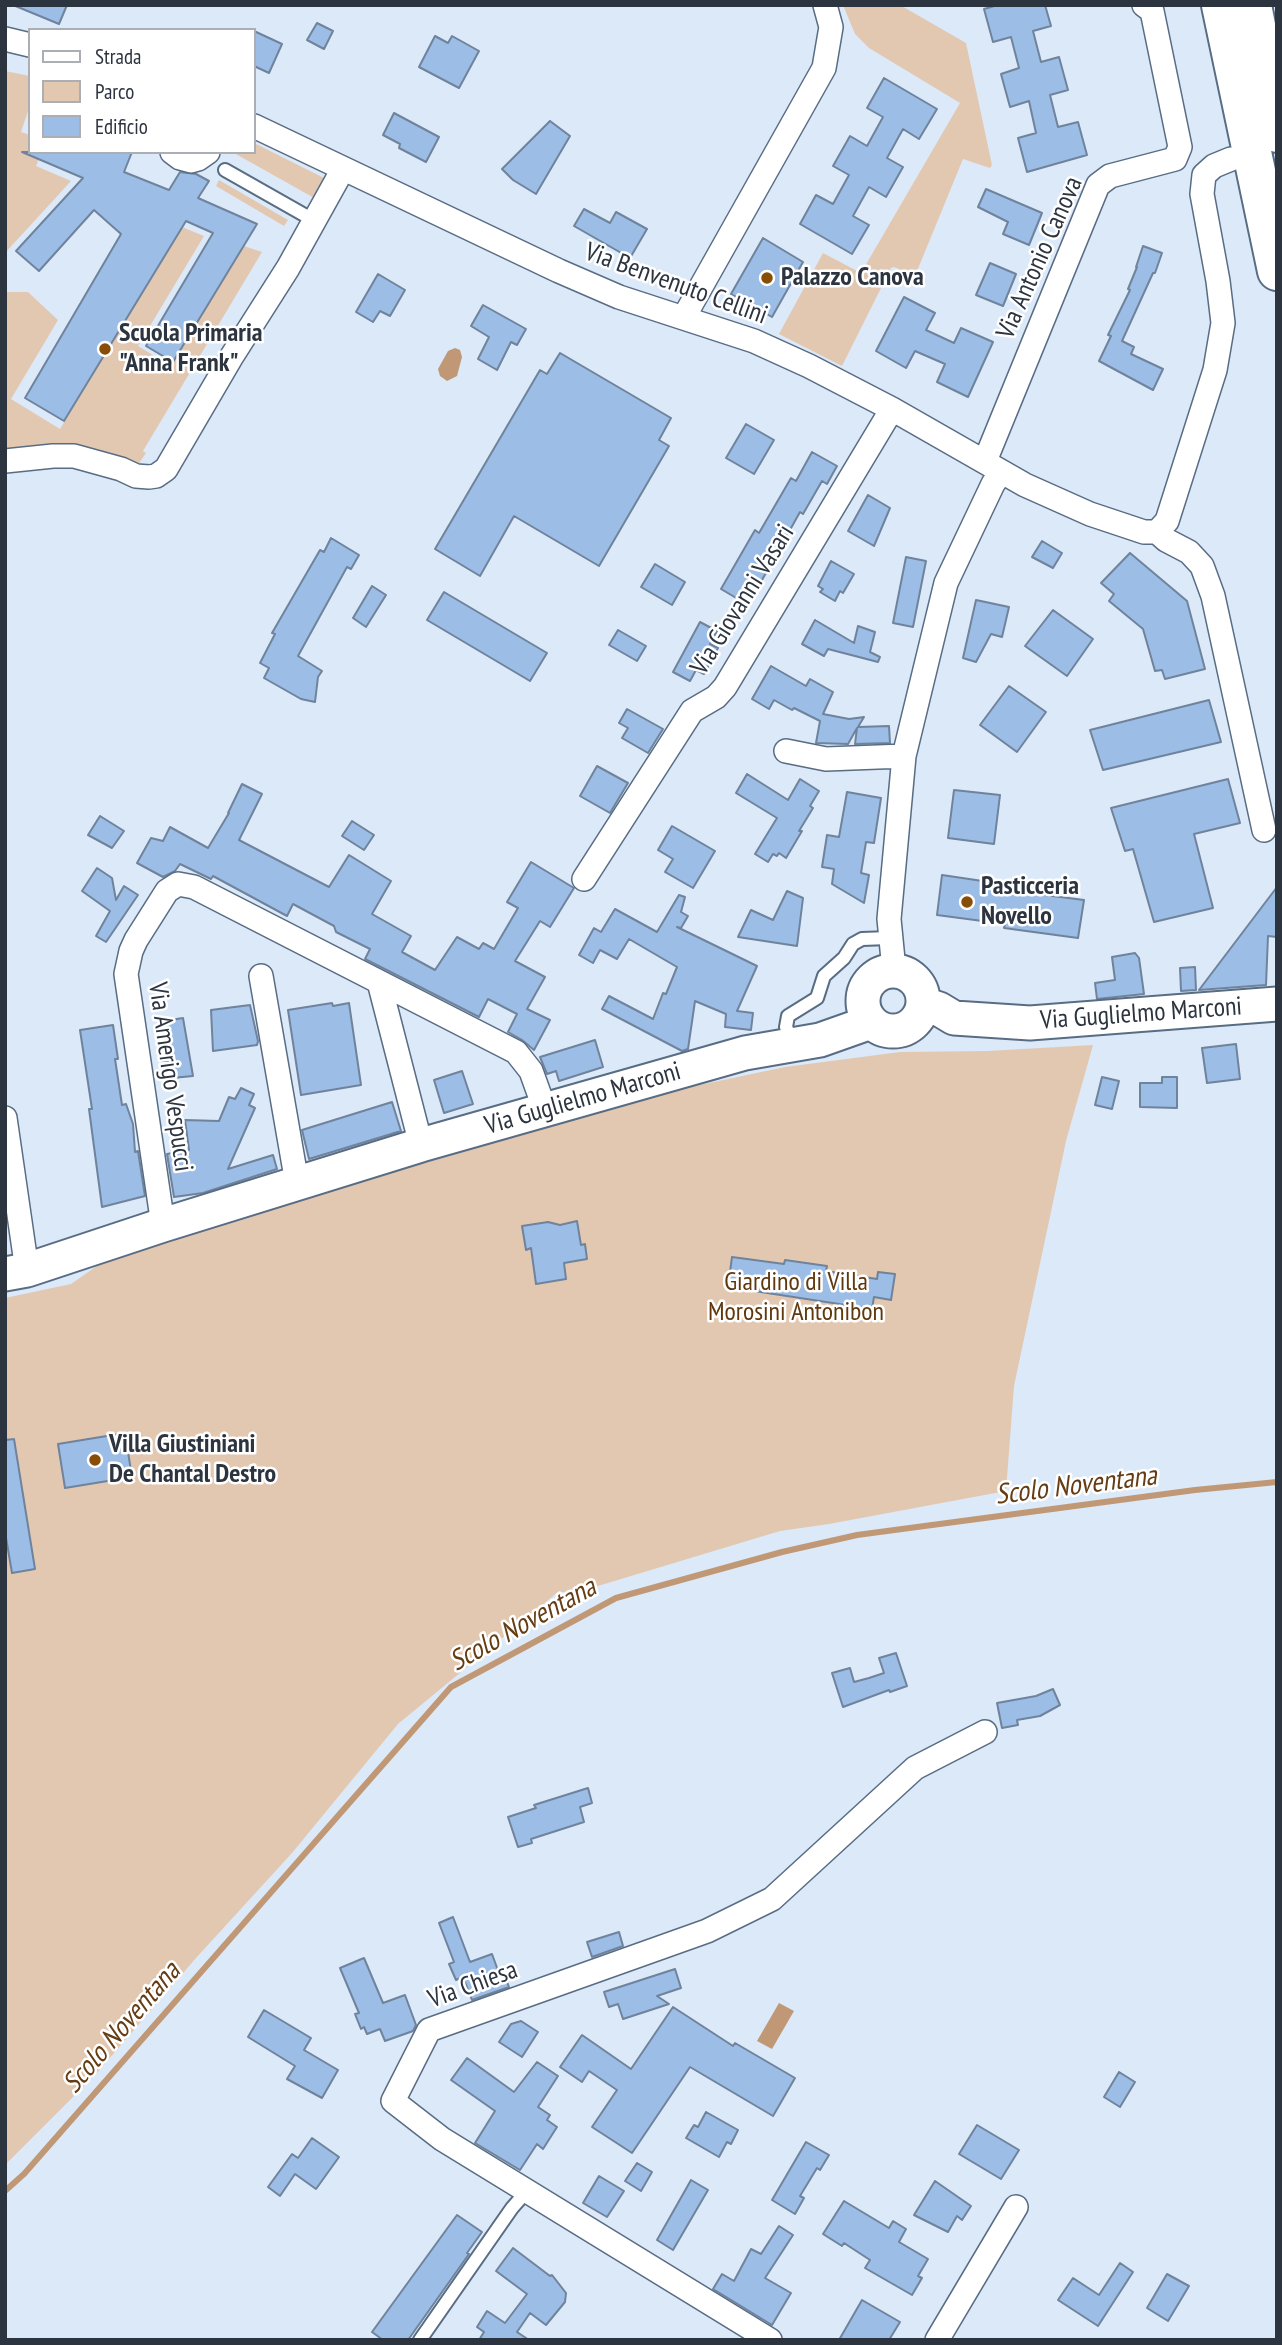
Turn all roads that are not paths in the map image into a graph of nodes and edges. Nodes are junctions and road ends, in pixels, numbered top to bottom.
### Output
1 (824, 5) edge
2 (1144, 5) edge
3 (1221, 5) edge
4 (1252, 5) edge
5 (5, 39) edge
6 (28, 45) edge
7 (256, 127) edge
8 (1277, 133) edge
9 (175, 154) edge
10 (205, 154) edge
11 (1231, 159) dead end
12 (343, 169) junction
13 (225, 170) dead end
14 (314, 221) junction
15 (1277, 271) edge
16 (684, 317) junction
17 (892, 409) junction
18 (5, 461) edge
19 (993, 467) junction
20 (1157, 532) junction
21 (786, 751) dead end
22 (904, 756) junction
23 (1264, 830) dead end
24 (584, 879) dead end
25 (892, 954) junction
26 (261, 976) dead end
27 (379, 982) junction
28 (924, 1004) junction
29 (1277, 1004) edge
30 (871, 1022) junction
31 (793, 1044) junction
32 (545, 1110) junction
33 (5, 1118) edge
34 (421, 1145) junction
35 (296, 1183) junction
36 (160, 1209) junction
37 (16, 1272) edge
38 (985, 1732) dead end
39 (527, 2191) junction
40 (1016, 2207) dead end
41 (420, 2340) edge
42 (770, 2340) edge
43 (937, 2340) edge

1 - 16 street
2 - 19 street, Via Antonio Canova
3 - 15 highway
4 - 8 highway
5 - 6 street
7 - 12 street, Via Benvenuto Cellini
9 - 10 street
11 - 20 street
12 - 14 street
12 - 16 street, Via Benvenuto Cellini
13 - 14 lane
14 - 18 street
16 - 17 street, Via Benvenuto Cellini
17 - 19 street, Via Benvenuto Cellini
17 - 24 street, Via Giovanni Vasari
19 - 20 street, Via Benvenuto Cellini
19 - 22 street
20 - 23 street
21 - 22 street
22 - 25 street
25 - 28 street
25 - 30 street
25 - 31 lane
26 - 35 street
27 - 32 street, Via Amerigo Vespucci
27 - 34 street
27 - 36 street, Via Amerigo Vespucci
28 - 29 street, Via Guglielmo Marconi
28 - 30 street
30 - 31 street, Via Guglielmo Marconi
31 - 32 street, Via Guglielmo Marconi
32 - 34 street, Via Guglielmo Marconi
33 - 37 street
34 - 35 street, Via Guglielmo Marconi
35 - 36 street, Via Guglielmo Marconi
36 - 37 street, Via Guglielmo Marconi
38 - 39 street, Via Chiesa
39 - 41 lane
39 - 42 street, Via Chiesa
40 - 43 street

